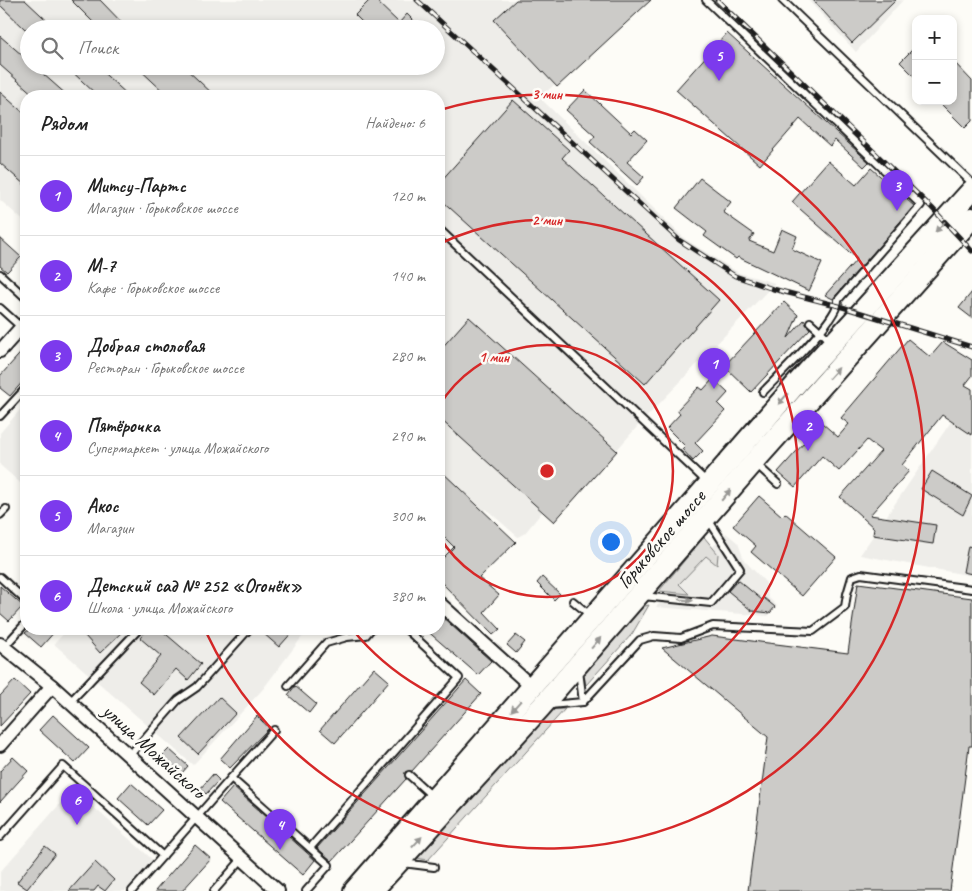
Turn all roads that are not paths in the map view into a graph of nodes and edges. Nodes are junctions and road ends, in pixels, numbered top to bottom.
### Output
1 (706, 0) edge
2 (782, 0) edge
3 (972, 183) edge
4 (972, 190) edge
5 (972, 218) edge
6 (445, 235) edge
7 (0, 274) edge
8 (20, 292) edge
9 (0, 308) edge
10 (20, 321) edge
11 (810, 322) dead end
12 (20, 328) edge
13 (827, 338) junction
14 (0, 350) edge
15 (763, 392) dead end
16 (20, 394) edge
17 (1, 414) edge
18 (754, 462) junction
19 (708, 484) junction
20 (778, 484) dead end
21 (6, 509) dead end
22 (0, 515) edge
23 (708, 518) junction
24 (0, 577) edge
25 (972, 589) edge
26 (20, 595) edge
27 (637, 596) junction
28 (573, 601) dead end
29 (445, 608) edge
30 (593, 618) junction
31 (20, 628) edge
32 (133, 635) edge
33 (244, 635) edge
34 (360, 635) edge
35 (412, 635) edge
36 (2, 646) edge
37 (578, 665) junction
38 (52, 686) junction
39 (288, 686) dead end
40 (532, 687) junction
41 (70, 702) junction
42 (583, 702) junction
43 (541, 706) junction
44 (274, 730) dead end
45 (0, 745) edge
46 (129, 756) junction
47 (409, 775) dead end
48 (232, 778) junction
49 (434, 797) junction
50 (197, 818) junction
51 (0, 824) edge
52 (7, 830) junction
53 (0, 837) edge
54 (310, 848) junction
55 (163, 856) junction
56 (242, 859) junction
57 (397, 863) junction
58 (434, 867) dead end
59 (132, 891) edge
60 (214, 891) edge
61 (278, 891) edge
62 (306, 891) edge
63 (354, 891) edge
64 (372, 891) edge

1 - 13 lane
2 - 3 lane
4 -> 13 main road, Горьковское шоссе
18 -> 5 main road, Горьковское шоссе
6 - 19 lane
7 - 8 lane
9 - 10 lane
11 - 13 lane
12 - 14 street
13 - 15 lane
13 -> 19 main road, Горьковское шоссе
16 - 17 lane
18 - 20 lane
23 -> 18 main road, Горьковское шоссе
19 - 30 main road, Горьковское шоссе
21 - 22 lane
23 - 27 main road, Горьковское шоссе
27 -> 23 lane
24 - 26 lane
25 - 42 lane
37 -> 27 main road, Горьковское шоссе
28 - 30 lane
29 - 40 street
30 - 40 main road, Горьковское шоссе
31 - 36 lane
32 - 41 lane
33 - 46 lane
34 - 39 lane
35 - 54 lane
36 - 38 street, улица Можайского
37 - 42 lane
37 - 43 main road, Горьковское шоссе
38 - 41 street, улица Можайского
38 - 45 street
40 -> 49 main road, Горьковское шоссе
41 - 46 street, улица Можайского
42 - 43 lane
57 -> 43 main road, Горьковское шоссе
44 - 48 lane
46 - 50 street, улица Можайского
47 - 49 lane
48 - 50 lane
48 - 54 lane
49 - 63 main road, Горьковское шоссе
50 - 55 lane
50 - 56 street, улица Можайского
51 - 52 lane
52 - 53 lane
52 - 55 lane
54 - 62 lane
55 - 59 lane
56 - 60 lane
56 - 61 street, улица Можайского
57 - 58 lane
57 - 64 main road, Горьковское шоссе

